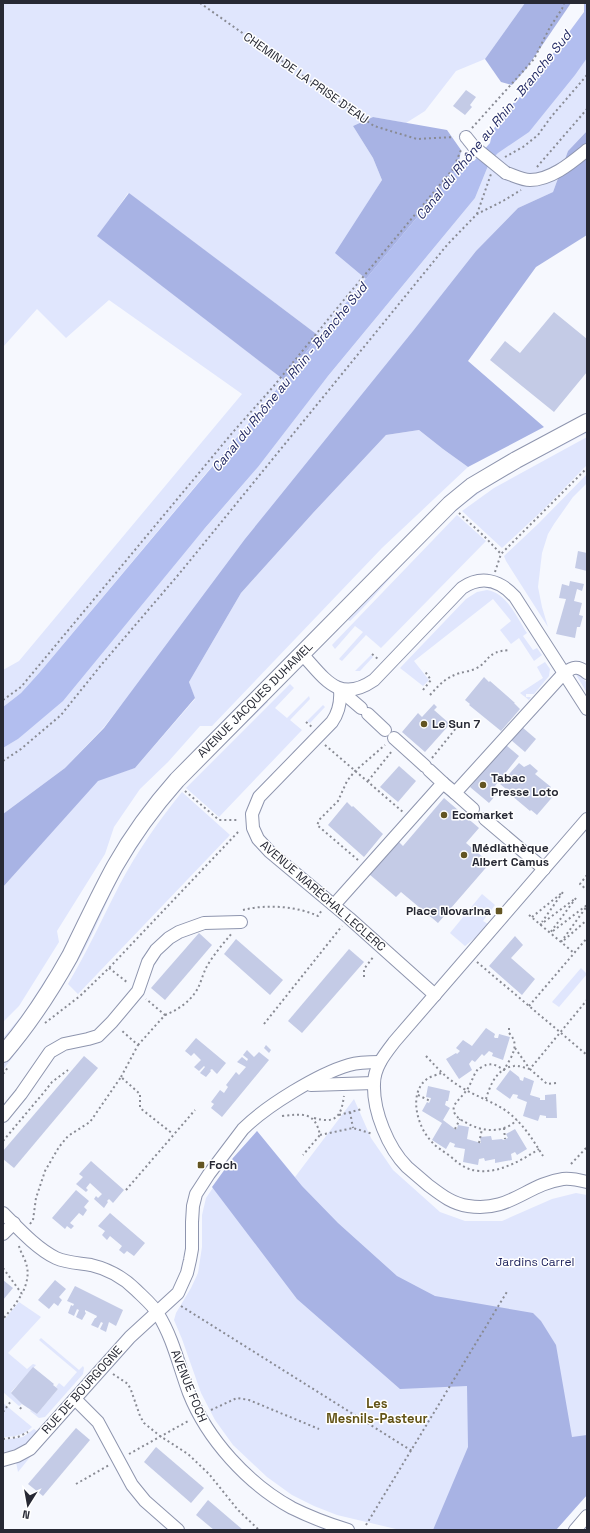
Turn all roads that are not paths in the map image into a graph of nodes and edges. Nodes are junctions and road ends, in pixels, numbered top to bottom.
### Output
1 (466, 137) road end
2 (587, 150) edge
3 (587, 422) edge
4 (302, 654) junction
5 (564, 673) junction
6 (587, 673) edge
7 (340, 690) junction
8 (587, 708) edge
9 (443, 783) junction
10 (455, 793) junction
11 (473, 809) dead end
12 (485, 819) dead end
13 (587, 819) edge
14 (544, 870) junction
15 (334, 905) junction
16 (241, 922) road end
17 (435, 995) junction
18 (8, 1057) edge
19 (380, 1062) junction
20 (374, 1083) junction
21 (307, 1085) junction
22 (3, 1116) edge
23 (587, 1182) edge
24 (3, 1213) edge
25 (14, 1224) junction
26 (3, 1234) edge
27 (157, 1313) junction
28 (75, 1399) junction
29 (3, 1460) edge
30 (587, 1516) edge
31 (327, 1527) edge
32 (178, 1530) edge
33 (348, 1530) edge
34 (575, 1530) edge

1 - 2 street, bridge
3 - 4 main road, AVENUE JACQUES DUHAMEL
4 - 7 street
4 - 18 main road, AVENUE JACQUES DUHAMEL
5 - 6 street
5 - 7 street
5 - 8 street
5 - 10 street
7 - 9 street
7 - 15 street, AVENUE MARÉCHAL LECLERC
9 - 10 street
9 - 15 street
10 - 11 street
12 - 14 street
13 - 14 street
14 - 17 street
15 - 17 street, AVENUE MARÉCHAL LECLERC
16 - 22 street
17 - 19 street
19 - 20 street
19 - 21 street, RUE DE BOURGOGNE
20 - 21 street
20 - 23 street
21 - 27 street, RUE DE BOURGOGNE
24 - 25 street, AVENUE FOCH
25 - 26 street
25 - 27 street, AVENUE FOCH
27 - 28 street, RUE DE BOURGOGNE
27 - 31 street, AVENUE FOCH
28 - 29 street, RUE DE BOURGOGNE
28 - 32 street
30 - 34 street
31 - 33 street, AVENUE FOCH

